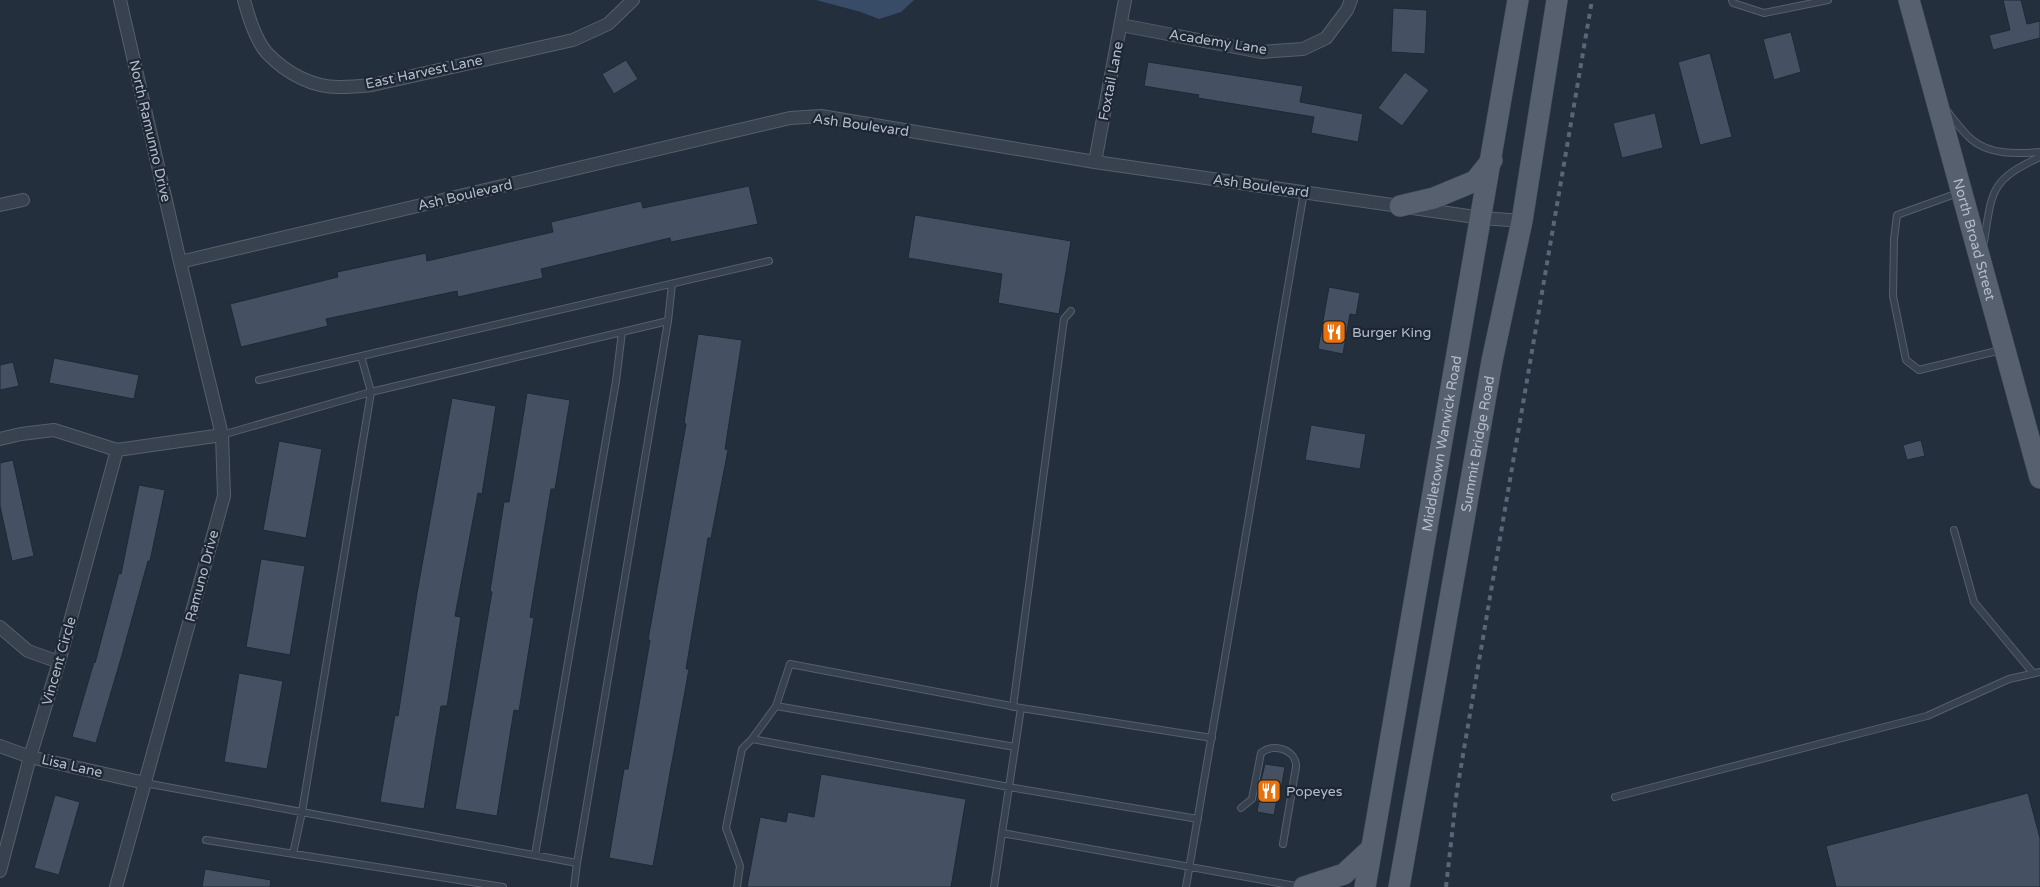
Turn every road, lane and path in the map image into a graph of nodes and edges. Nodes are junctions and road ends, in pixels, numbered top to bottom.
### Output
1 (120, 0) edge
2 (244, 0) edge
3 (633, 0) edge
4 (1125, 0) edge
5 (1351, 0) edge
6 (1518, 0) edge
7 (1557, 0) edge
8 (1732, 0) edge
9 (1828, 0) edge
10 (1910, 0) edge
11 (1121, 25) junction
12 (1936, 99) junction
13 (2040, 152) edge
14 (2040, 157) edge
15 (1492, 160) junction
16 (1095, 162) junction
17 (1304, 192) junction
18 (1962, 192) junction
19 (23, 200) dead end
20 (0, 205) edge
21 (1400, 206) junction
22 (1482, 218) junction
23 (1522, 221) junction
24 (769, 261) dead end
25 (1981, 261) junction
26 (180, 262) junction
27 (672, 284) junction
28 (1071, 311) dead end
29 (668, 321) junction
30 (622, 332) junction
31 (2005, 349) junction
32 (361, 356) junction
33 (259, 380) dead end
34 (371, 392) junction
35 (222, 435) junction
36 (0, 439) edge
37 (117, 450) junction
38 (2040, 478) edge
39 (1954, 530) dead end
40 (0, 627) edge
41 (59, 662) junction
42 (2036, 673) edge
43 (776, 706) junction
44 (1017, 708) junction
45 (1212, 738) junction
46 (752, 739) junction
47 (0, 746) edge
48 (1014, 747) junction
49 (30, 757) junction
50 (145, 783) junction
51 (1009, 787) junction
52 (1615, 797) dead end
53 (1241, 808) dead end
54 (302, 812) junction
55 (1198, 819) junction
56 (1002, 834) junction
57 (206, 840) dead end
58 (1283, 844) dead end
59 (1371, 849) junction
60 (294, 854) junction
61 (536, 855) junction
62 (578, 863) junction
63 (1190, 868) junction
64 (0, 871) edge
65 (116, 887) edge
66 (503, 887) edge
67 (574, 887) edge
68 (736, 887) edge
69 (994, 887) edge
70 (1186, 887) edge
71 (1303, 887) edge
72 (1365, 887) edge
73 (1399, 887) edge

1 - 26 street, North Ramunno Drive
2 - 3 street, East Harvest Lane
4 - 11 street, Foxtail Lane
5 - 11 street, Academy Lane
6 - 15 main road, Middletown Warwick Road
7 - 23 main road, Summit Bridge Road
8 - 9 lane
10 - 12 main road, North Broad Street
11 - 16 street, Foxtail Lane
12 - 13 lane
12 - 18 main road, North Broad Street
14 - 25 lane
15 - 21 main road
15 - 22 main road, Middletown Warwick Road
16 - 17 street, Ash Boulevard
16 - 26 street, Ash Boulevard
17 - 21 street, Ash Boulevard
17 - 45 lane
18 - 25 main road, North Broad Street
18 - 31 lane
19 - 20 street
21 - 22 street, Ash Boulevard
22 - 23 street, Ash Boulevard
22 - 59 main road, Middletown Warwick Road
23 - 73 main road, Summit Bridge Road
24 - 27 lane
25 - 31 main road, North Broad Street
26 - 35 street, Ramuno Drive
27 - 29 lane
27 - 32 lane
28 - 44 lane
29 - 30 lane
29 - 62 lane
30 - 34 lane
30 - 61 lane
31 - 38 main road, North Broad Street
32 - 33 lane
32 - 34 lane
34 - 35 lane
34 - 54 lane
35 - 37 street
35 - 50 street, Ramuno Drive
36 - 37 street
37 - 41 street, Vincent Circle
39 - 42 lane
40 - 41 street
41 - 49 street, Vincent Circle
42 - 52 lane
43 - 44 lane
43 - 46 lane
43 - 48 lane
44 - 45 lane
44 - 48 lane
45 - 55 lane
46 - 51 lane
46 - 68 lane
47 - 49 street, Lisa Lane
48 - 51 lane
49 - 50 street, Lisa Lane
49 - 64 street, Vincent Circle
50 - 54 lane
50 - 65 street, Ramuno Drive
51 - 55 lane
51 - 56 lane
53 - 58 lane
54 - 60 lane
54 - 61 lane
55 - 63 lane
56 - 63 lane
56 - 69 lane
57 - 60 lane
59 - 71 main road
59 - 72 main road, Middletown Warwick Road
60 - 66 lane
61 - 62 lane
62 - 67 lane
63 - 70 lane
63 - 71 lane

